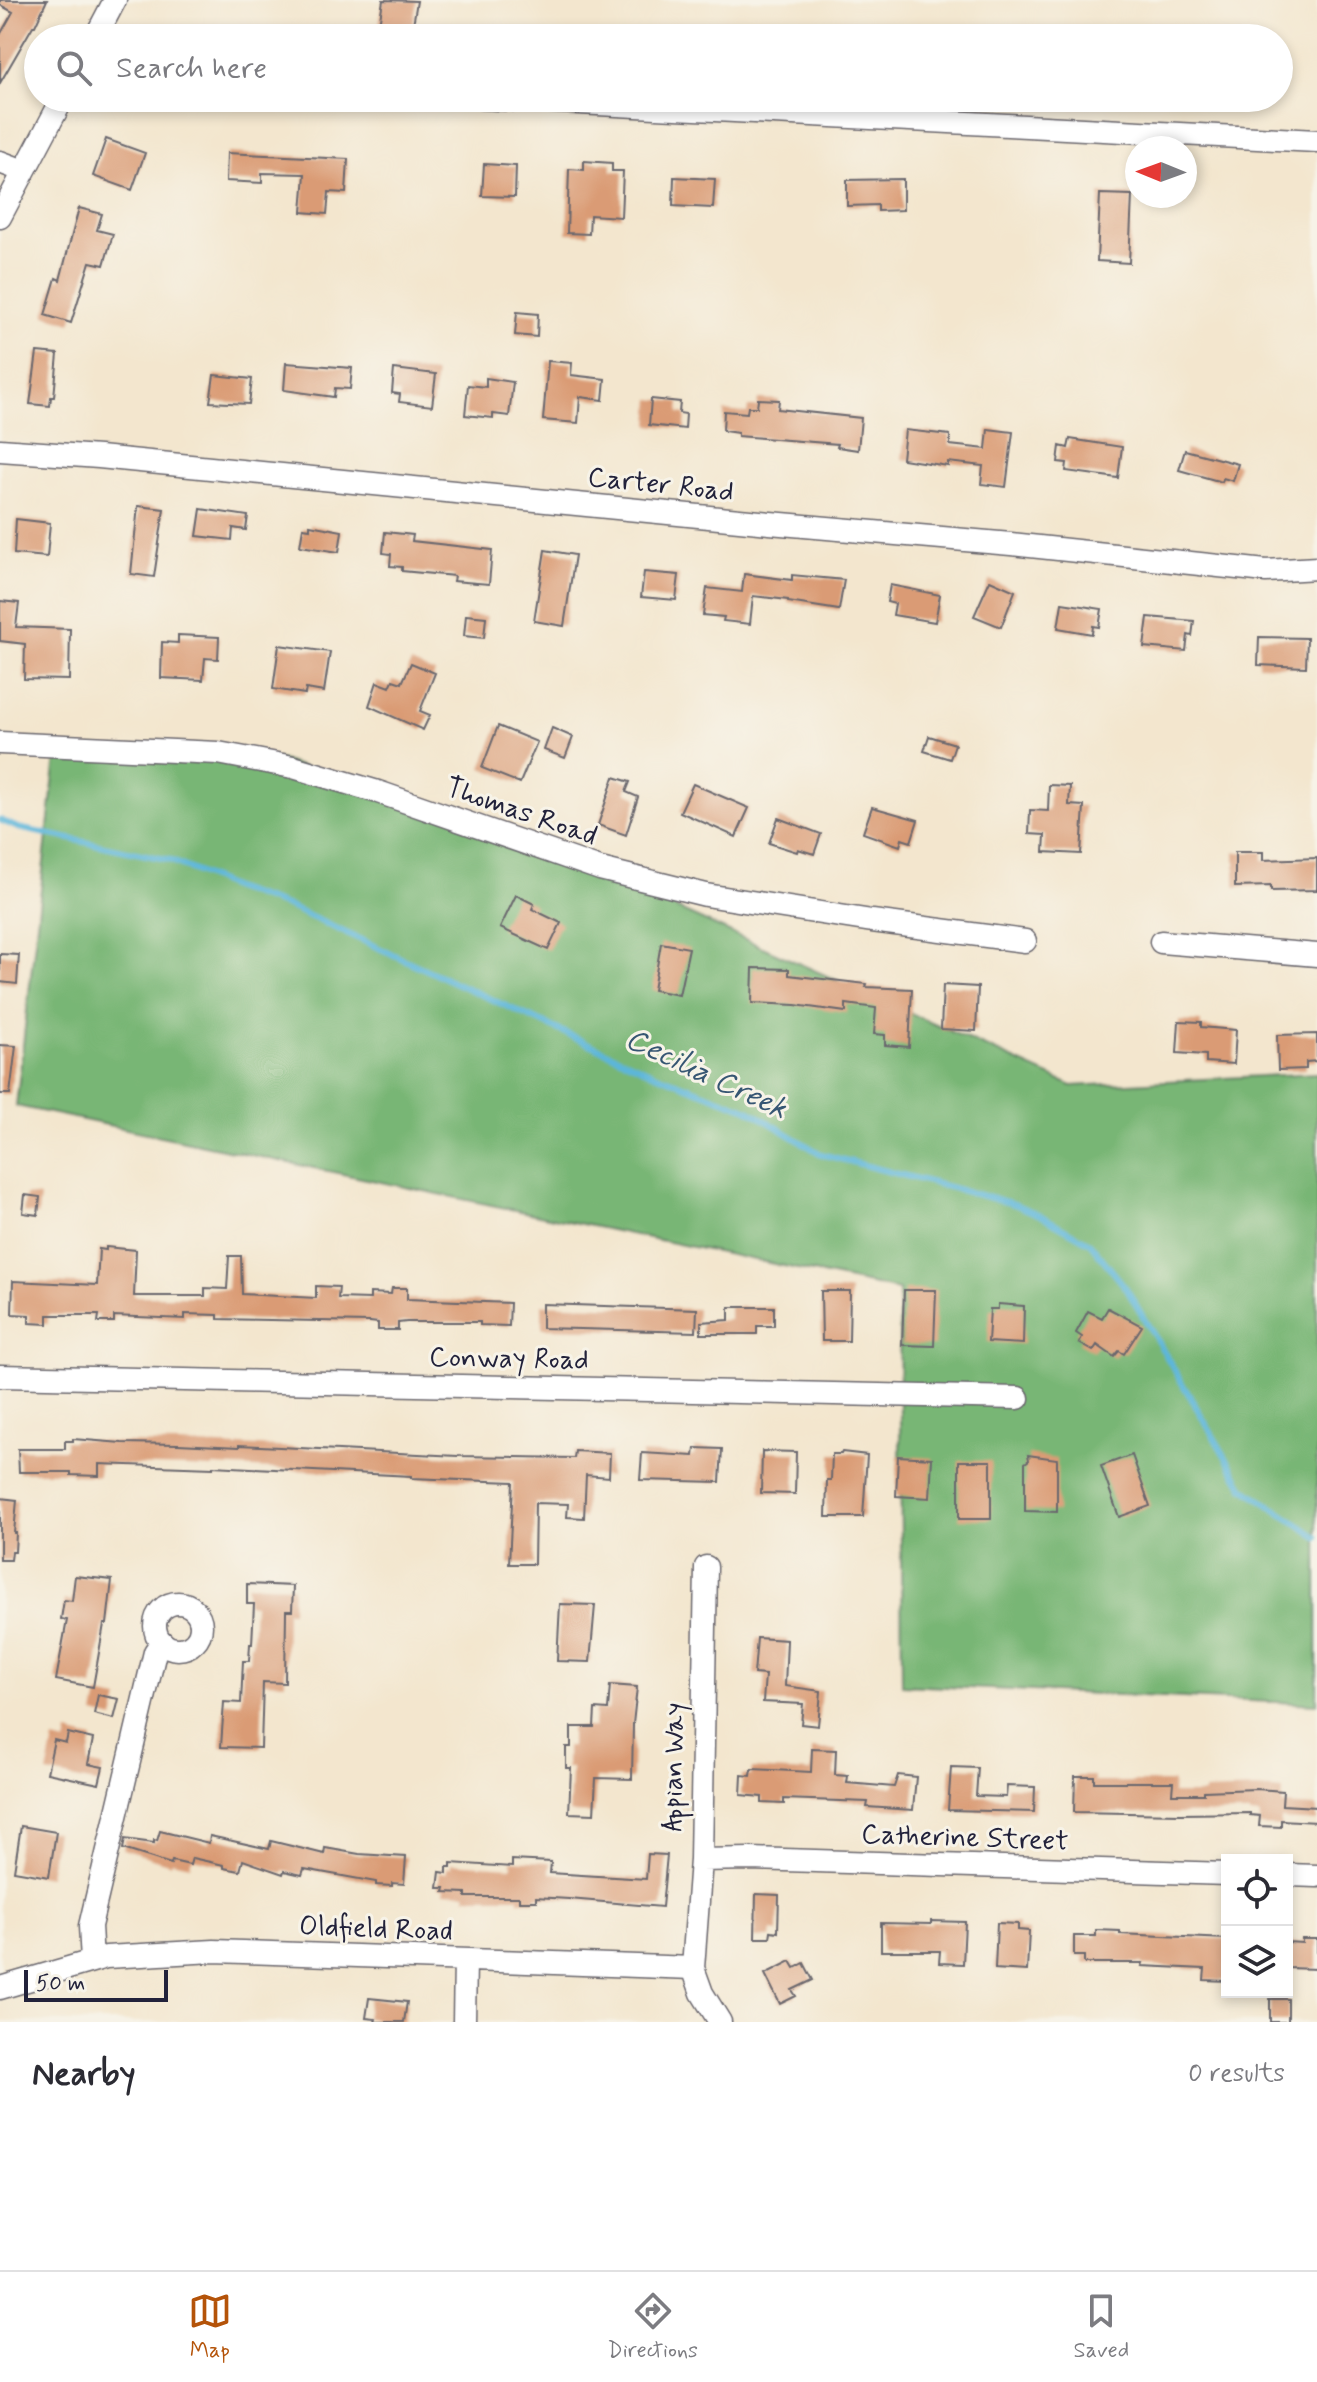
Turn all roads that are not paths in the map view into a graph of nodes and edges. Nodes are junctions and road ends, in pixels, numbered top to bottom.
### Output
1 (115, 0) edge
2 (102, 24) edge
3 (56, 112) edge
4 (753, 112) edge
5 (1317, 141) edge
6 (0, 162) edge
7 (24, 171) junction
8 (0, 217) edge
9 (0, 450) edge
10 (1317, 568) edge
11 (0, 743) edge
12 (1025, 941) dead end
13 (1161, 942) dead end
14 (1317, 955) edge
15 (0, 1376) edge
16 (1018, 1398) dead end
17 (706, 1567) dead end
18 (162, 1642) dead end
19 (701, 1860) junction
20 (1221, 1874) edge
21 (1293, 1875) edge
22 (1317, 1876) edge
23 (465, 1960) junction
24 (92, 1961) junction
25 (693, 1968) junction
26 (0, 1988) edge
27 (464, 2022) edge
28 (720, 2022) edge

1 - 2 street
3 - 7 street
4 - 5 street
6 - 7 street
7 - 8 street
9 - 10 street, Carter Road
11 - 12 street, Thomas Road
13 - 14 street
15 - 16 street, Conway Road
17 - 19 street, Appian Way
18 - 24 street
19 - 20 street, Catherine Street
19 - 25 street, Appian Way
21 - 22 street
23 - 24 street, Oldfield Road
23 - 25 street, Oldfield Road
23 - 27 street
24 - 26 street, Oldfield Road
25 - 28 street

